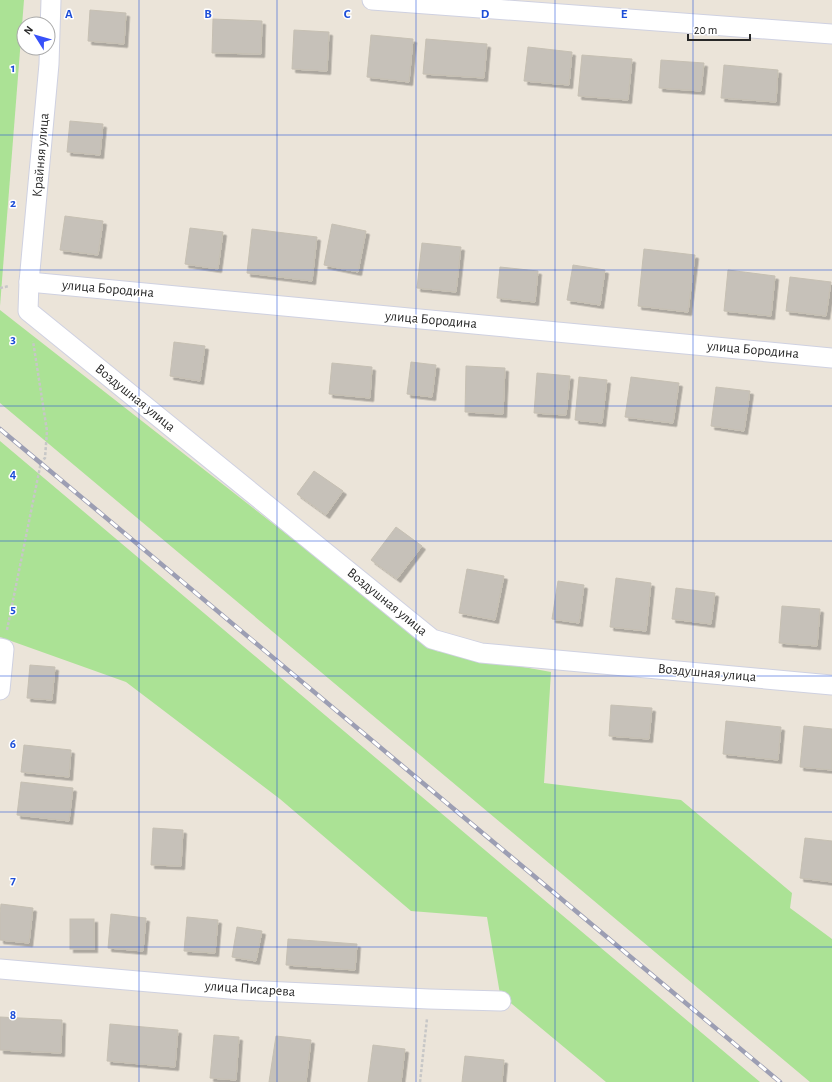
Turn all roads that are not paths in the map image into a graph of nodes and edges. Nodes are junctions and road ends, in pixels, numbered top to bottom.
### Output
1 (51, 0) edge
2 (372, 0) edge
3 (832, 34) edge
4 (29, 282) junction
5 (28, 311) joint
6 (832, 358) edge
7 (2, 649) edge
8 (832, 685) edge
9 (0, 690) edge
10 (0, 969) edge
11 (501, 1001) dead end

1 - 4 street, Крайняя улица
2 - 3 street
4 - 5 street, Крайняя улица
4 - 6 street, улица Бородина
5 - 8 street, Воздушная улица
7 - 9 street
10 - 11 street, улица Писарева

